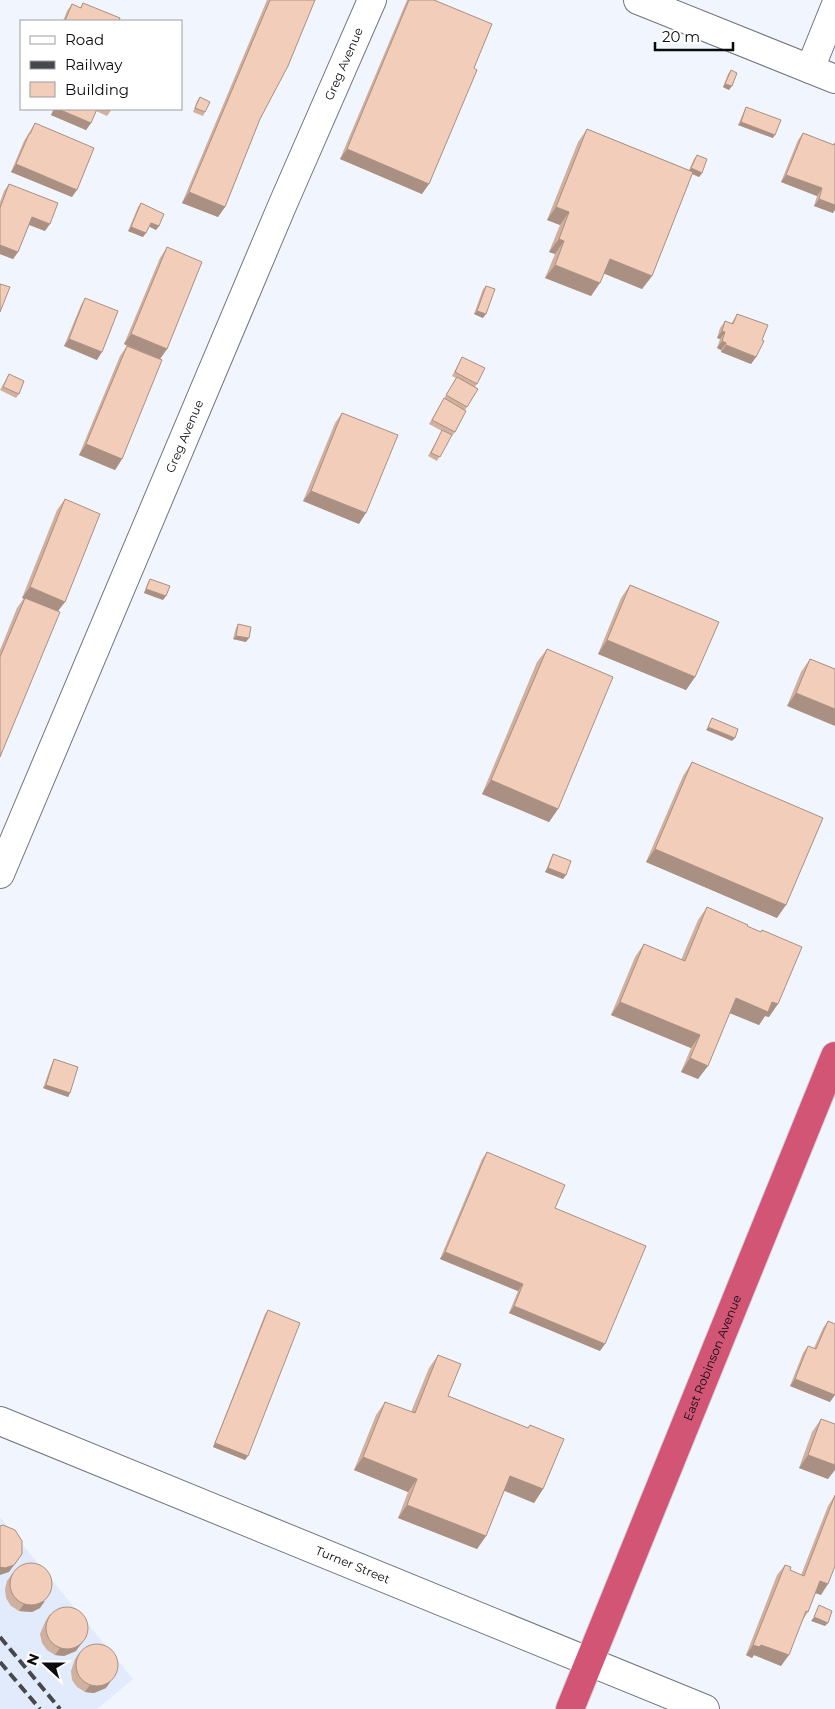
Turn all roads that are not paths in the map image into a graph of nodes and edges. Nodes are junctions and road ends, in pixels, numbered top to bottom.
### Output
1 (372, 0) edge
2 (638, 0) edge
3 (835, 6) edge
4 (810, 69) junction
5 (835, 79) edge
6 (0, 874) edge
7 (835, 1056) edge
8 (0, 1421) edge
9 (589, 1661) junction
10 (570, 1709) edge
11 (705, 1709) edge

1 - 6 street, Greg Avenue
2 - 4 street
3 - 4 street
4 - 5 street
7 - 9 highway, East Robinson Avenue
8 - 9 street, Turner Street
9 - 10 highway, East Robinson Avenue
9 - 11 street, Turner Street

